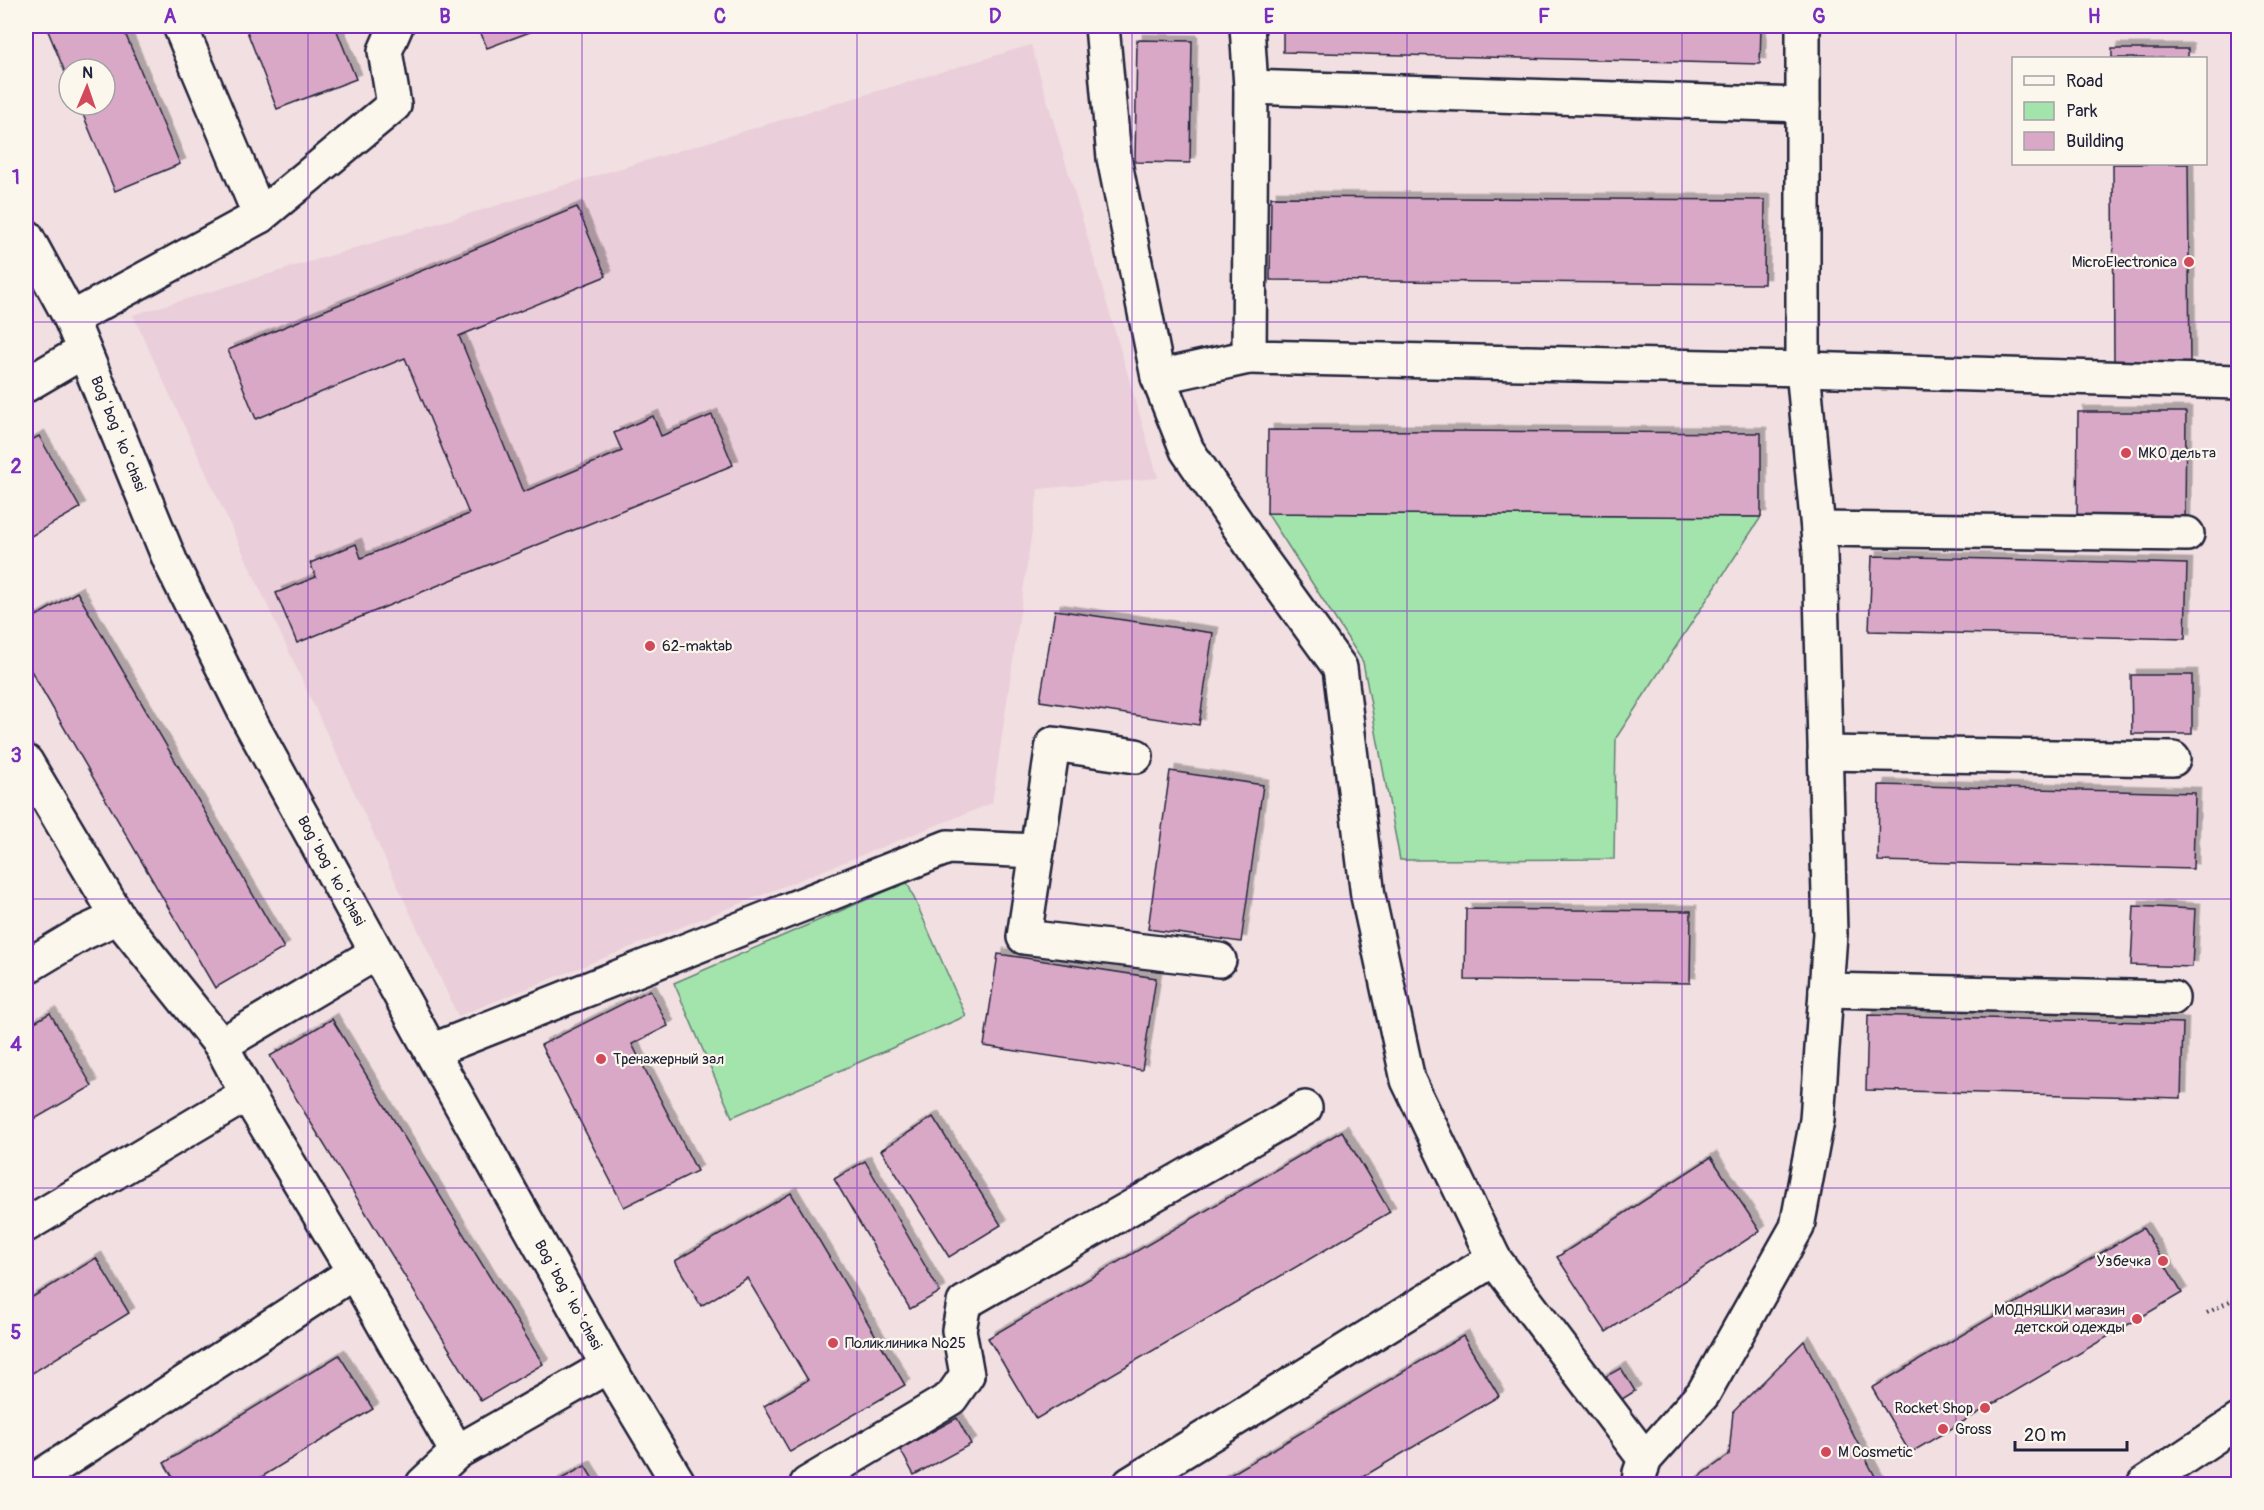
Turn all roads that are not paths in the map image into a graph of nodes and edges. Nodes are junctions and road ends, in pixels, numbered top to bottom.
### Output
1 (180, 26) edge
2 (396, 26) edge
3 (1102, 26) edge
4 (1247, 26) edge
5 (1803, 26) edge
6 (1251, 87) junction
7 (1803, 105) junction
8 (260, 216) junction
9 (26, 236) edge
10 (71, 319) junction
11 (84, 351) junction
12 (1249, 357) junction
13 (1803, 369) junction
14 (1158, 377) junction
15 (2238, 382) edge
16 (26, 385) edge
17 (1818, 529) junction
18 (2187, 534) dead end
19 (1825, 753) junction
20 (1136, 756) dead end
21 (2173, 759) dead end
22 (26, 762) edge
23 (1037, 851) junction
24 (118, 917) junction
25 (376, 952) junction
26 (1219, 960) dead end
27 (26, 967) edge
28 (1826, 990) junction
29 (2172, 998) dead end
30 (221, 1045) junction
31 (431, 1051) junction
32 (247, 1094) junction
33 (1305, 1108) dead end
34 (26, 1225) edge
35 (1494, 1259) junction
36 (354, 1272) junction
37 (608, 1366) junction
38 (2238, 1421) edge
39 (457, 1452) junction
40 (1642, 1472) edge
41 (28, 1483) edge
42 (423, 1485) edge
43 (679, 1485) edge
44 (807, 1485) edge
45 (1130, 1485) edge
46 (2144, 1485) edge

1 - 8 street
2 - 8 street
3 - 14 street
4 - 6 street
5 - 7 street
6 - 7 street
6 - 12 street
7 - 13 street
8 - 10 street
9 - 10 street, Bogʻbogʻ koʻchasi
10 - 11 street, Bogʻbogʻ koʻchasi
11 - 16 street
11 - 25 street, Bogʻbogʻ koʻchasi
12 - 13 street
12 - 14 street
13 - 15 street
13 - 17 street
14 - 35 street
17 - 18 street
17 - 19 street
19 - 21 street
19 - 28 street
20 - 23 street
22 - 24 street
23 - 26 street
23 - 31 street
24 - 27 street
24 - 30 street
25 - 30 street
25 - 31 street, Bogʻbogʻ koʻchasi
28 - 29 street
28 - 40 street
30 - 32 street
31 - 37 street, Bogʻbogʻ koʻchasi
32 - 34 street
32 - 36 street
33 - 44 street
35 - 40 street
35 - 45 street
36 - 39 street
36 - 41 street
37 - 39 street
37 - 43 street, Bogʻbogʻ koʻchasi
38 - 46 street
39 - 42 street

